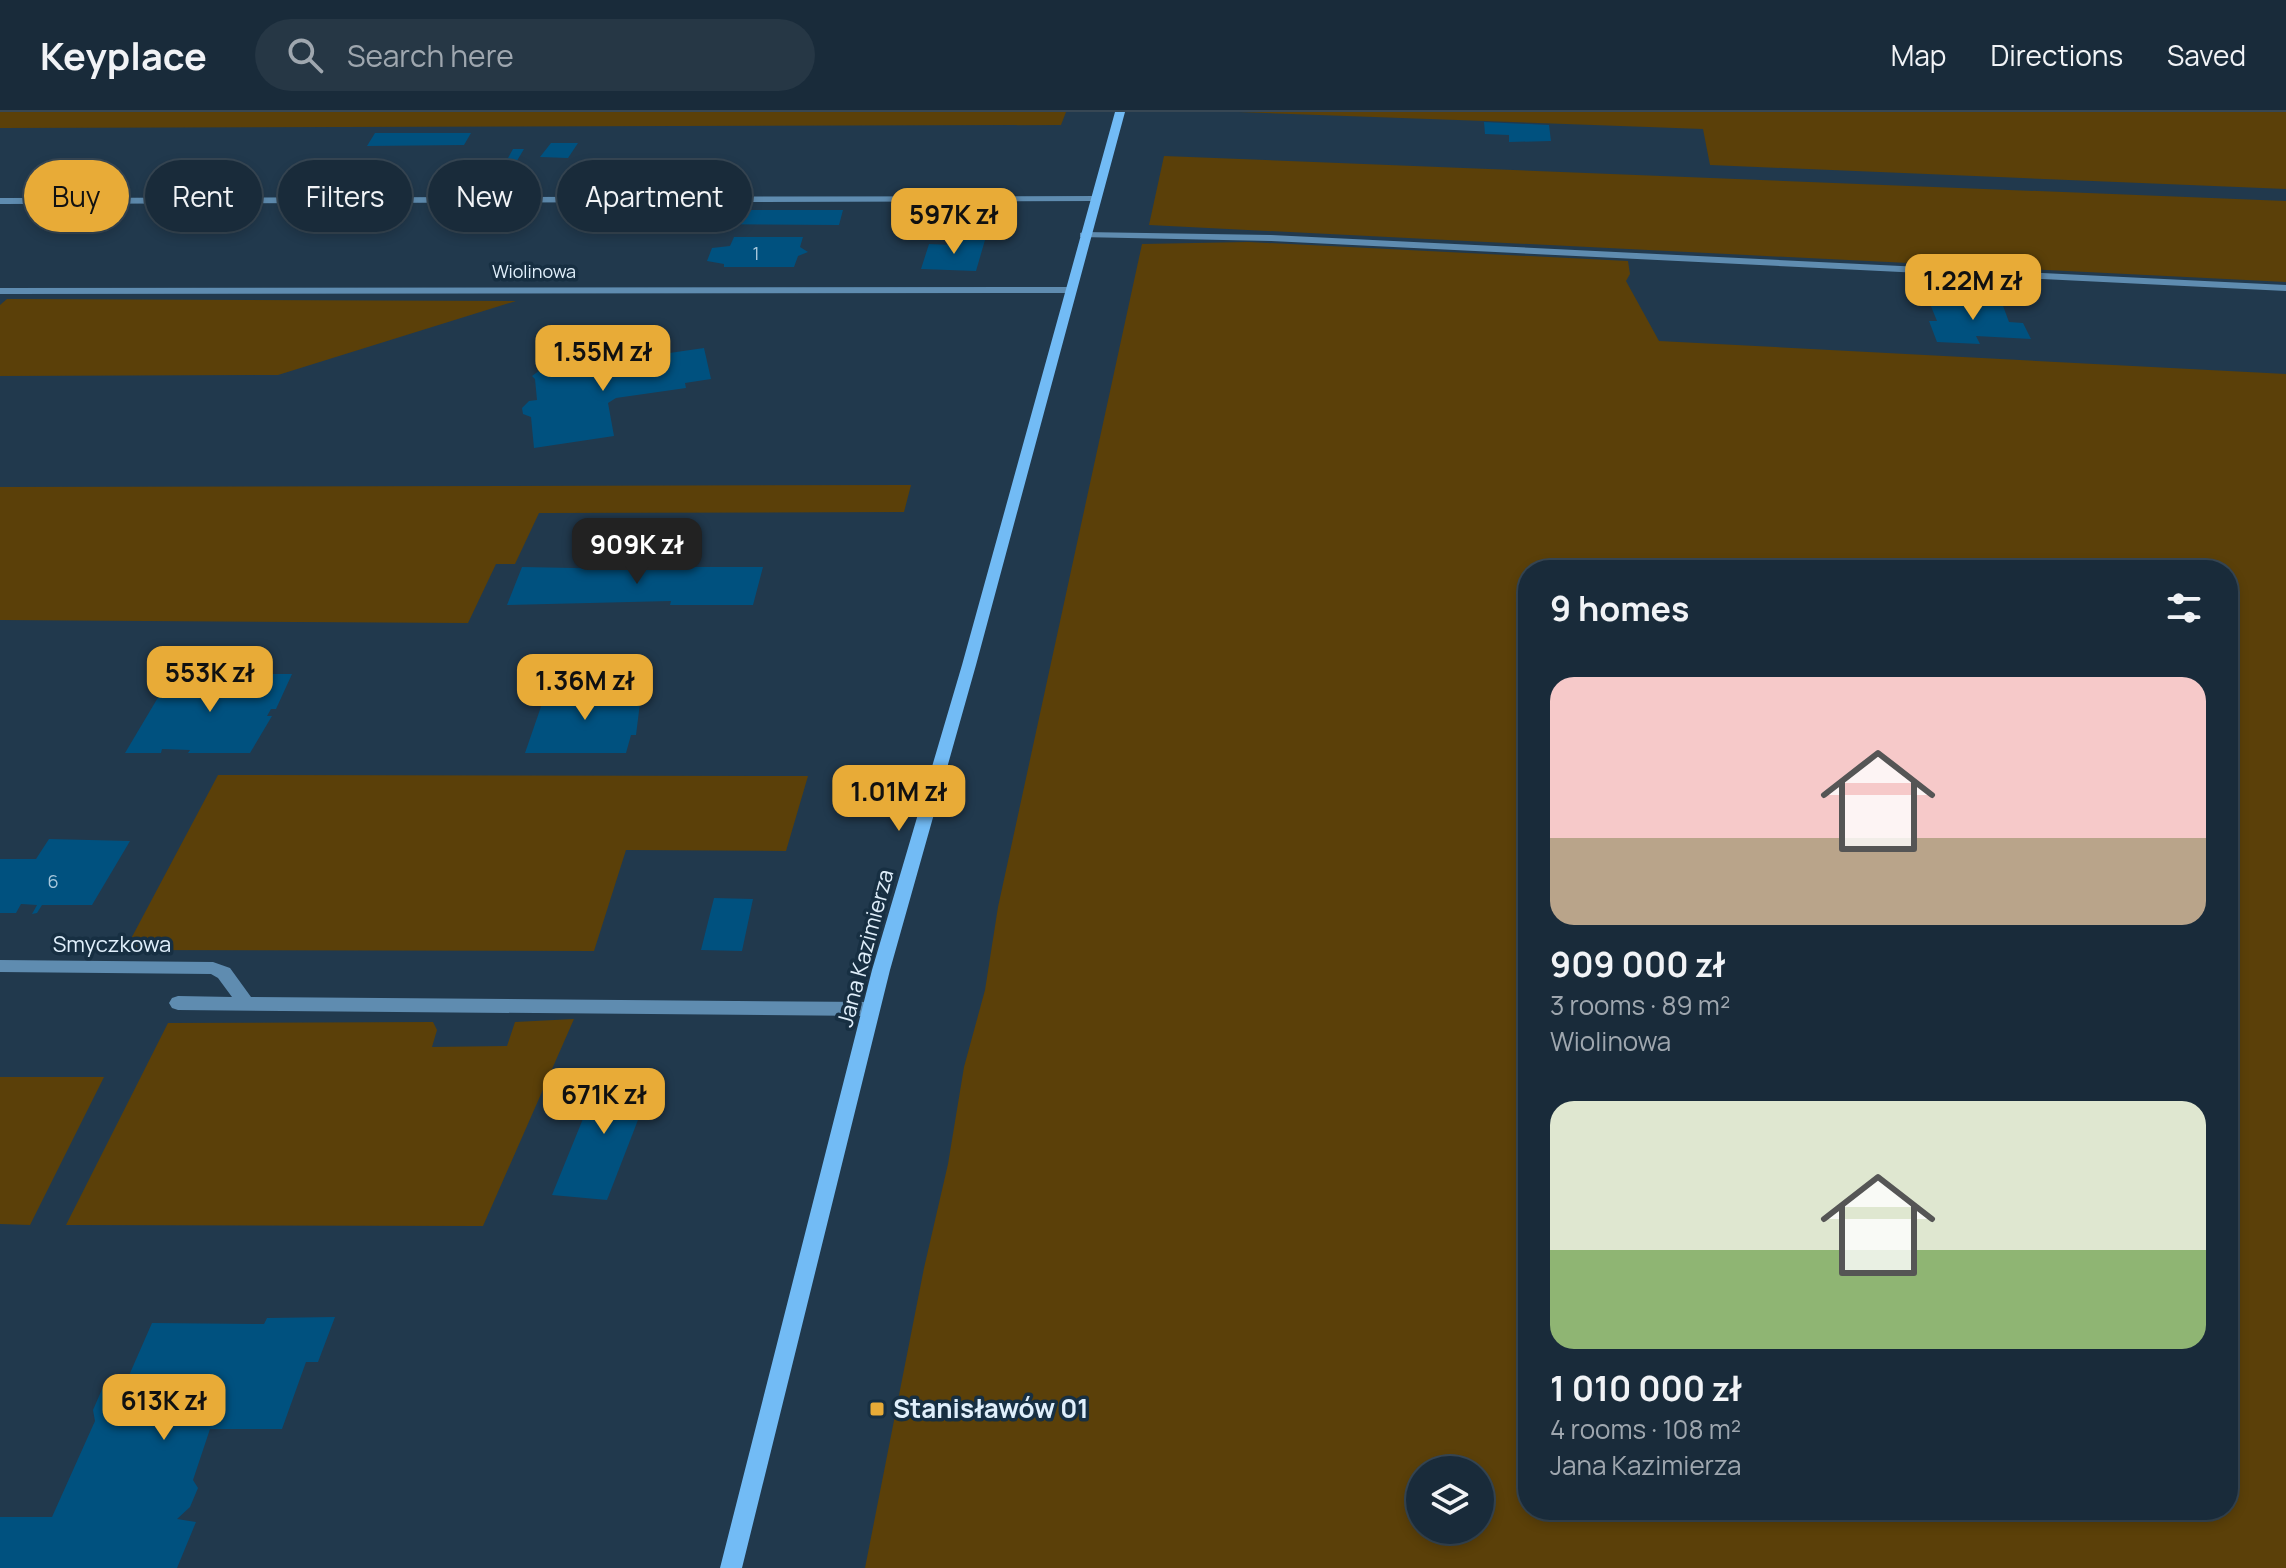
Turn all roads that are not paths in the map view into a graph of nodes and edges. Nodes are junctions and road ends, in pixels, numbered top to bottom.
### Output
1 (1120, 112) edge
2 (1094, 198) junction
3 (0, 201) edge
4 (1084, 235) junction
5 (2286, 288) edge
6 (1069, 290) junction
7 (0, 291) edge
8 (0, 966) edge
9 (245, 1002) junction
10 (178, 1003) dead end
11 (870, 1009) junction
12 (731, 1568) edge

1 - 2 main road, Jana Kazimierza
2 - 3 street
2 - 4 main road, Jana Kazimierza
4 - 5 street
4 - 6 main road, Jana Kazimierza
6 - 7 street, Wiolinowa
6 - 11 main road, Jana Kazimierza
8 - 9 street, Smyczkowa
9 - 10 street
9 - 11 street
11 - 12 main road, Jana Kazimierza

